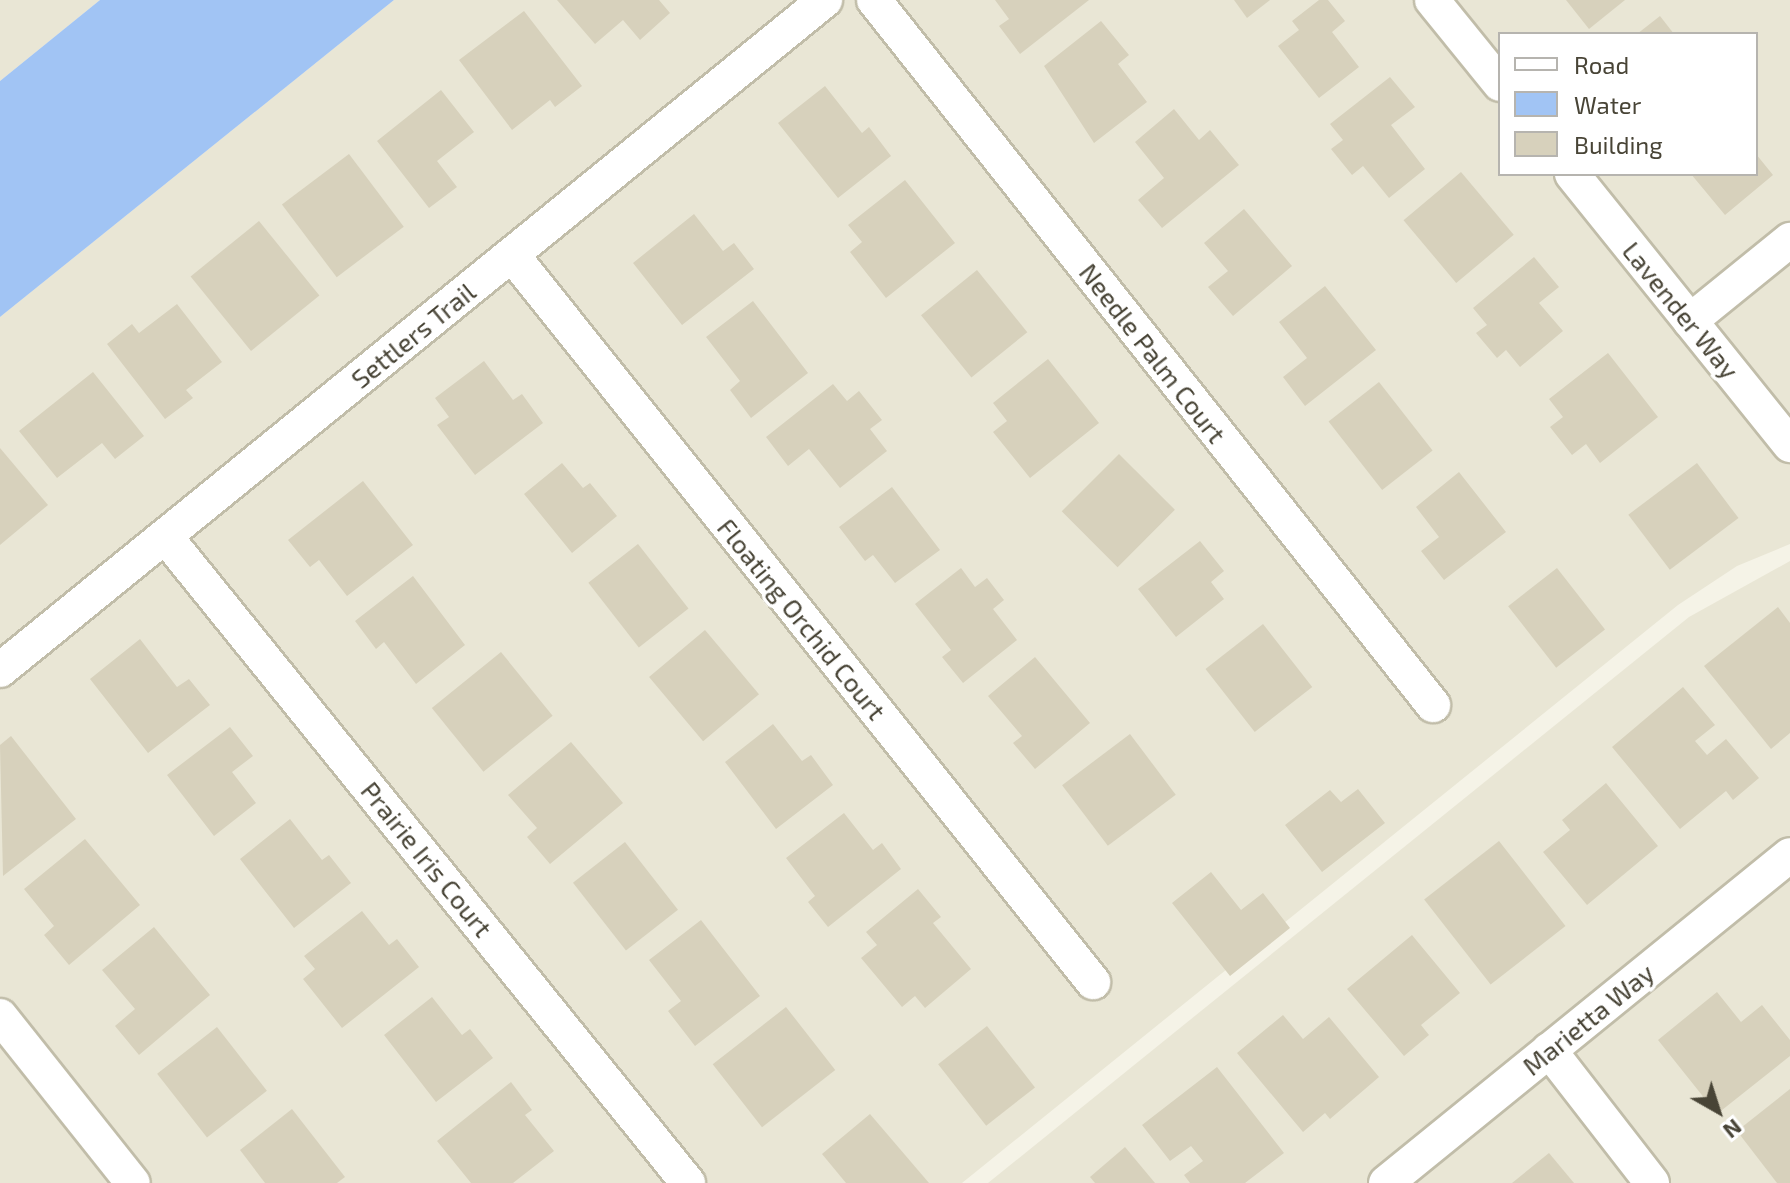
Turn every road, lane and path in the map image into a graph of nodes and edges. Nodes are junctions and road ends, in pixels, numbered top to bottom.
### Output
1 (825, 0) edge
2 (874, 0) edge
3 (1432, 0) edge
4 (1498, 82) edge
5 (1574, 176) edge
6 (1790, 240) edge
7 (512, 255) junction
8 (1690, 321) junction
9 (1790, 445) edge
10 (165, 536) junction
11 (0, 670) edge
12 (1433, 705) dead end
13 (1790, 855) edge
14 (1093, 982) dead end
15 (0, 1016) edge
16 (1549, 1050) junction
17 (133, 1183) edge
18 (688, 1183) edge
19 (1386, 1183) edge
20 (1652, 1183) edge

1 - 7 street, Settlers Trail
2 - 12 street, Needle Palm Court
3 - 4 street
5 - 8 street, Lavender Way
6 - 8 street
7 - 10 street, Settlers Trail
7 - 14 street, Floating Orchid Court
8 - 9 street, Lavender Way
10 - 11 street, Settlers Trail
10 - 18 street, Prairie Iris Court
13 - 16 street, Marietta Way
15 - 17 street
16 - 19 street, Marietta Way
16 - 20 street

